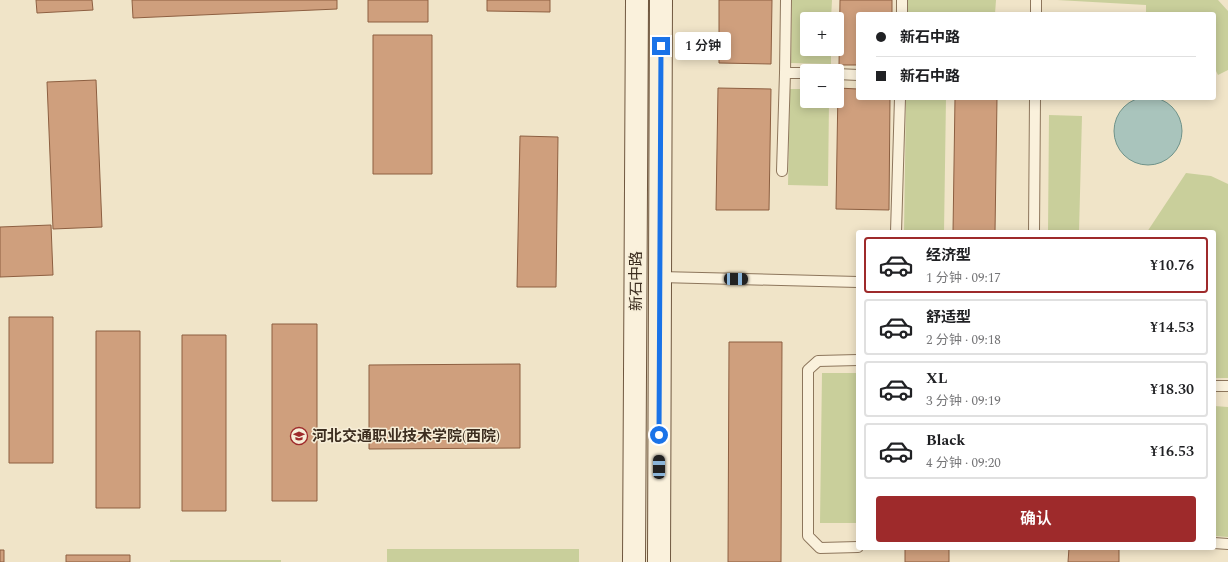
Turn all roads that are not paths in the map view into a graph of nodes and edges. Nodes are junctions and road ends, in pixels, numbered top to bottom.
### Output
1 (637, 0) edge
2 (661, 0) edge
3 (786, 0) edge
4 (902, 0) edge
5 (1036, 0) edge
6 (902, 12) edge
7 (1036, 12) edge
8 (785, 73) junction
9 (800, 73) edge
10 (844, 74) edge
11 (856, 75) edge
12 (900, 100) edge
13 (1035, 100) edge
14 (782, 171) dead end
15 (896, 230) edge
16 (1034, 230) edge
17 (660, 277) junction
18 (856, 282) edge
19 (856, 360) edge
20 (1216, 386) edge
21 (1228, 386) edge
22 (1216, 543) edge
23 (1228, 544) edge
24 (856, 547) edge
25 (634, 562) edge
26 (659, 562) edge

1 - 25 main road, 新石中路
2 - 17 main road, 新石中路
3 - 8 lane
4 - 6 lane
5 - 7 lane
8 - 9 lane
8 - 14 lane
10 - 11 lane
12 - 15 lane
13 - 16 lane
17 - 18 lane
17 - 26 main road, 新石中路
19 - 24 lane
20 - 21 lane
22 - 23 lane

